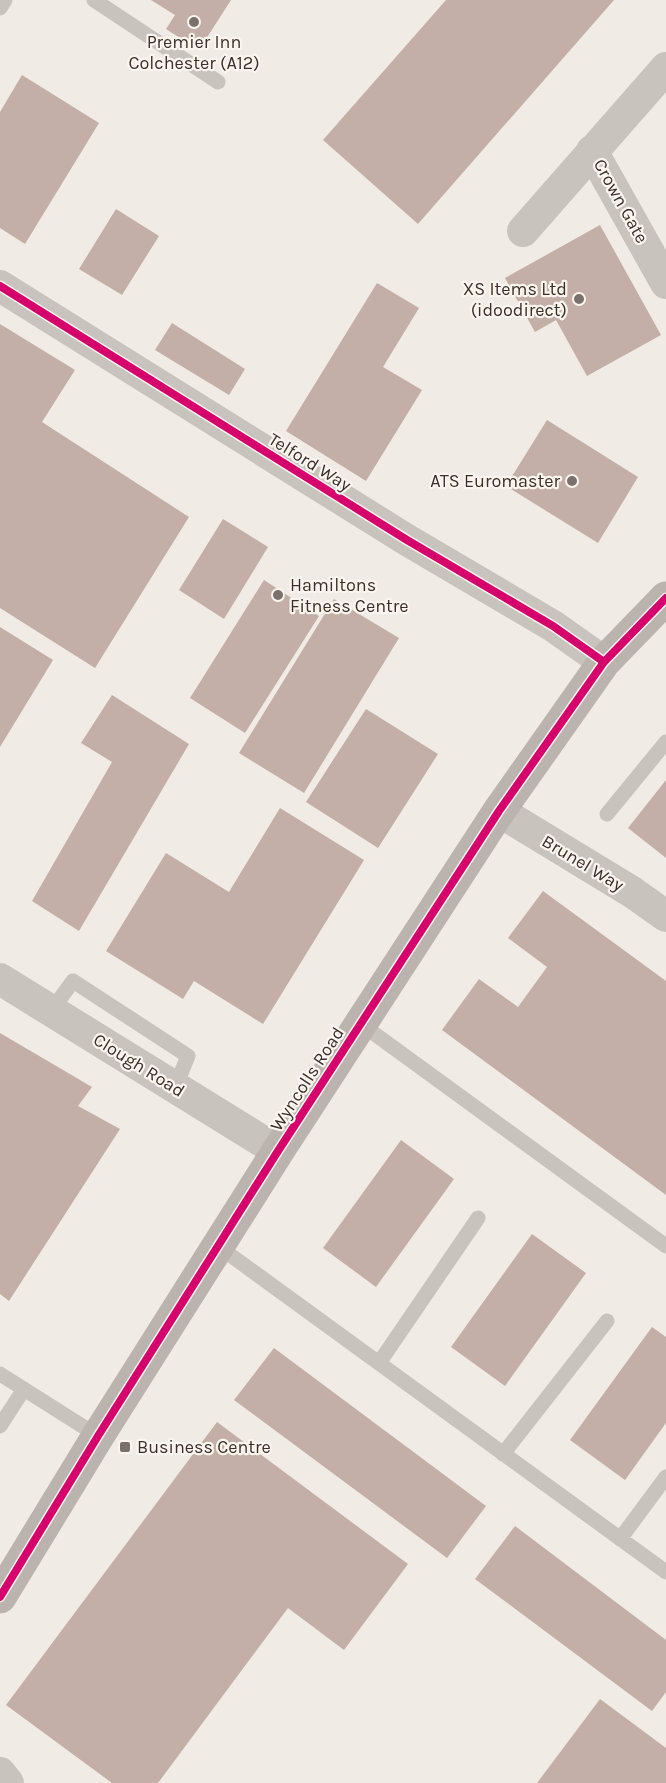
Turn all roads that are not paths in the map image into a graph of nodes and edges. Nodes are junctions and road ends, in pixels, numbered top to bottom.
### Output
1 (5, 0) edge
2 (94, 0) edge
3 (0, 8) edge
4 (666, 68) edge
5 (218, 82) dead end
6 (592, 151) junction
7 (523, 231) dead end
8 (666, 283) edge
9 (0, 286) edge
10 (666, 598) edge
11 (604, 662) junction
12 (666, 742) edge
13 (500, 811) junction
14 (607, 814) dead end
15 (666, 916) edge
16 (0, 979) edge
17 (361, 1024) junction
18 (278, 1151) junction
19 (478, 1218) dead end
20 (218, 1246) junction
21 (666, 1246) edge
22 (607, 1321) dead end
23 (379, 1363) junction
24 (0, 1374) edge
25 (24, 1389) junction
26 (0, 1426) edge
27 (98, 1436) junction
28 (503, 1454) junction
29 (666, 1477) edge
30 (620, 1539) junction
31 (666, 1572) edge
32 (0, 1597) edge
33 (0, 1773) edge
34 (8, 1783) edge

1 - 3 lane
2 - 5 lane
4 - 6 street, Crown Gate
6 - 7 street, Crown Gate
6 - 8 street, Crown Gate
9 - 11 street, Telford Way
10 - 11 street, Wyncolls Road
11 - 13 street, Wyncolls Road
12 - 14 lane
13 - 15 street, Brunel Way
13 - 17 street, Wyncolls Road
16 - 18 street, Clough Road
17 - 18 street, Wyncolls Road
17 - 21 lane
18 - 20 street, Wyncolls Road
19 - 23 lane
20 - 23 lane
20 - 27 street, Wyncolls Road
22 - 28 lane
23 - 28 lane
24 - 25 lane
25 - 26 lane
25 - 27 lane
27 - 32 street, Wyncolls Road
28 - 30 lane
29 - 30 lane
30 - 31 lane
33 - 34 street

